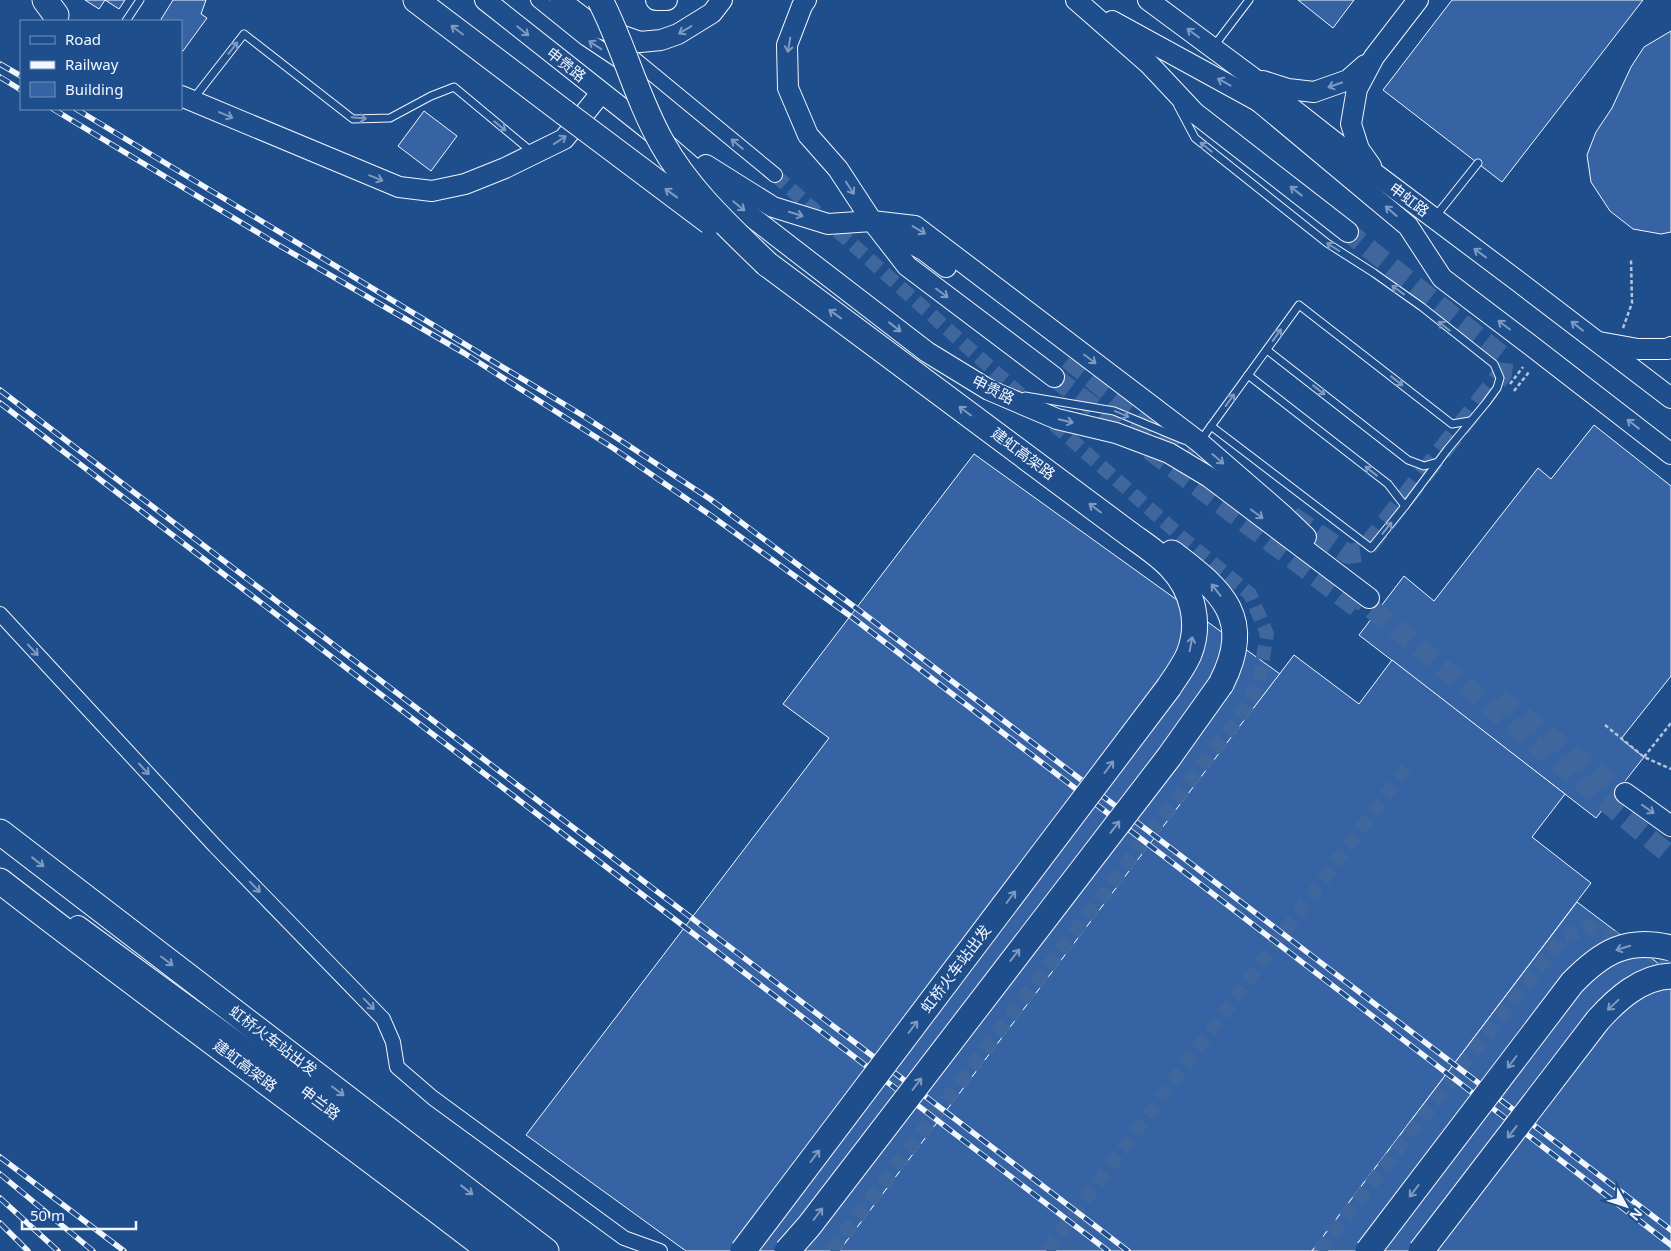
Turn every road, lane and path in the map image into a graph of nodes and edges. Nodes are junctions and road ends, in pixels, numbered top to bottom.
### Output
1 (140, 0) edge
2 (485, 0) edge
3 (538, 0) edge
4 (560, 0) edge
5 (600, 0) edge
6 (656, 0) edge
7 (667, 0) edge
8 (722, 0) edge
9 (806, 0) edge
10 (1148, 0) edge
11 (1249, 0) edge
12 (1418, 0) edge
13 (419, 3) edge
14 (1079, 3) edge
15 (127, 20) edge
16 (594, 26) junction
17 (1212, 48) junction
18 (1374, 57) junction
19 (1252, 77) junction
20 (1163, 80) junction
21 (602, 93) junction
22 (187, 98) edge
23 (1257, 100) junction
24 (709, 120) junction
25 (648, 129) junction
26 (1328, 138) junction
27 (534, 154) junction
28 (1478, 163) dead end
29 (775, 175) tunnel mouth
30 (1378, 176) junction
31 (1434, 219) junction
32 (872, 221) junction
33 (1348, 232) tunnel mouth
34 (1631, 259) dead end
35 (767, 264) junction
36 (1595, 341) junction
37 (1616, 345) junction
38 (1671, 347) edge
39 (1266, 350) junction
40 (1068, 359) tunnel mouth
41 (1523, 367) dead end
42 (1529, 372) dead end
43 (1248, 375) junction
44 (1054, 377) tunnel mouth
45 (1508, 387) dead end
46 (989, 390) junction
47 (1514, 391) dead end
48 (1671, 398) edge
49 (1470, 421) junction
50 (1211, 426) junction
51 (1199, 442) junction
52 (1671, 454) edge
53 (1438, 462) junction
54 (1405, 506) junction
55 (1128, 533) junction
56 (0, 614) edge
57 (1169, 687) joint
58 (1671, 723) edge
59 (1605, 725) dead end
60 (1644, 757) junction
61 (1671, 769) edge
62 (1625, 793) tunnel mouth
63 (1671, 826) edge
64 (0, 832) edge
65 (0, 869) edge
66 (0, 881) edge
67 (1671, 948) edge
68 (1671, 976) edge
69 (490, 1251) edge
70 (518, 1251) edge
71 (546, 1251) edge
72 (660, 1251) edge
73 (743, 1251) edge
74 (787, 1251) edge
75 (1368, 1251) edge
76 (1421, 1251) edge

1 - 15 lane
2 -> 21 street, 申贵路
24 -> 3 street
4 - 16 street
5 - 35 highway, bridge
6 - 7 street
8 -> 16 street
9 -> 32 street
17 -> 10 street, 申虹路
11 - 17 lane
12 - 18 street
35 -> 13 highway, bridge
14 - 20 street
23 -> 14 street
16 - 24 street
17 - 19 street, 申虹路
18 -> 19 street
18 - 30 street
19 - 26 street, 申虹路
33 -> 20 street
49 -> 20 lane
21 - 25 street, 申贵路
27 -> 21 street
22 -> 27 street
22 -> 27 lane
23 - 26 street
52 -> 23 street
29 -> 24 street
25 -> 32 street, 申贵路
25 -> 46 street, 申贵路
26 - 30 street, 申虹路
28 - 31 lane
30 - 31 street, 申虹路
36 -> 31 street, 申虹路
32 - 40 street
32 -> 44 street
32 -> 51 street, 申贵路
34 - 37 path
55 -> 35 highway, 建虹高架路
36 - 37 street
36 - 48 street, 申虹路
37 - 38 street
39 - 43 lane
39 -> 49 lane
39 -> 53 lane
41 - 45 path
42 - 47 path
50 -> 43 lane
54 -> 43 lane
46 -> 51 lane
46 - 51 street, 申贵路
49 - 53 lane
50 - 51 lane
50 -> 54 lane
53 - 54 lane
57 -> 55 highway, 建虹高架路
74 -> 55 highway, bridge
56 -> 72 street
73 -> 57 highway, 虹桥火车站出发, bridge
58 - 60 path
59 - 60 path
60 - 61 path
62 -> 63 street
64 -> 71 highway, 虹桥火车站出发
65 - 70 street, 申兰路
66 - 69 highway, 建虹高架路
67 -> 75 highway, bridge
68 -> 76 highway, bridge

